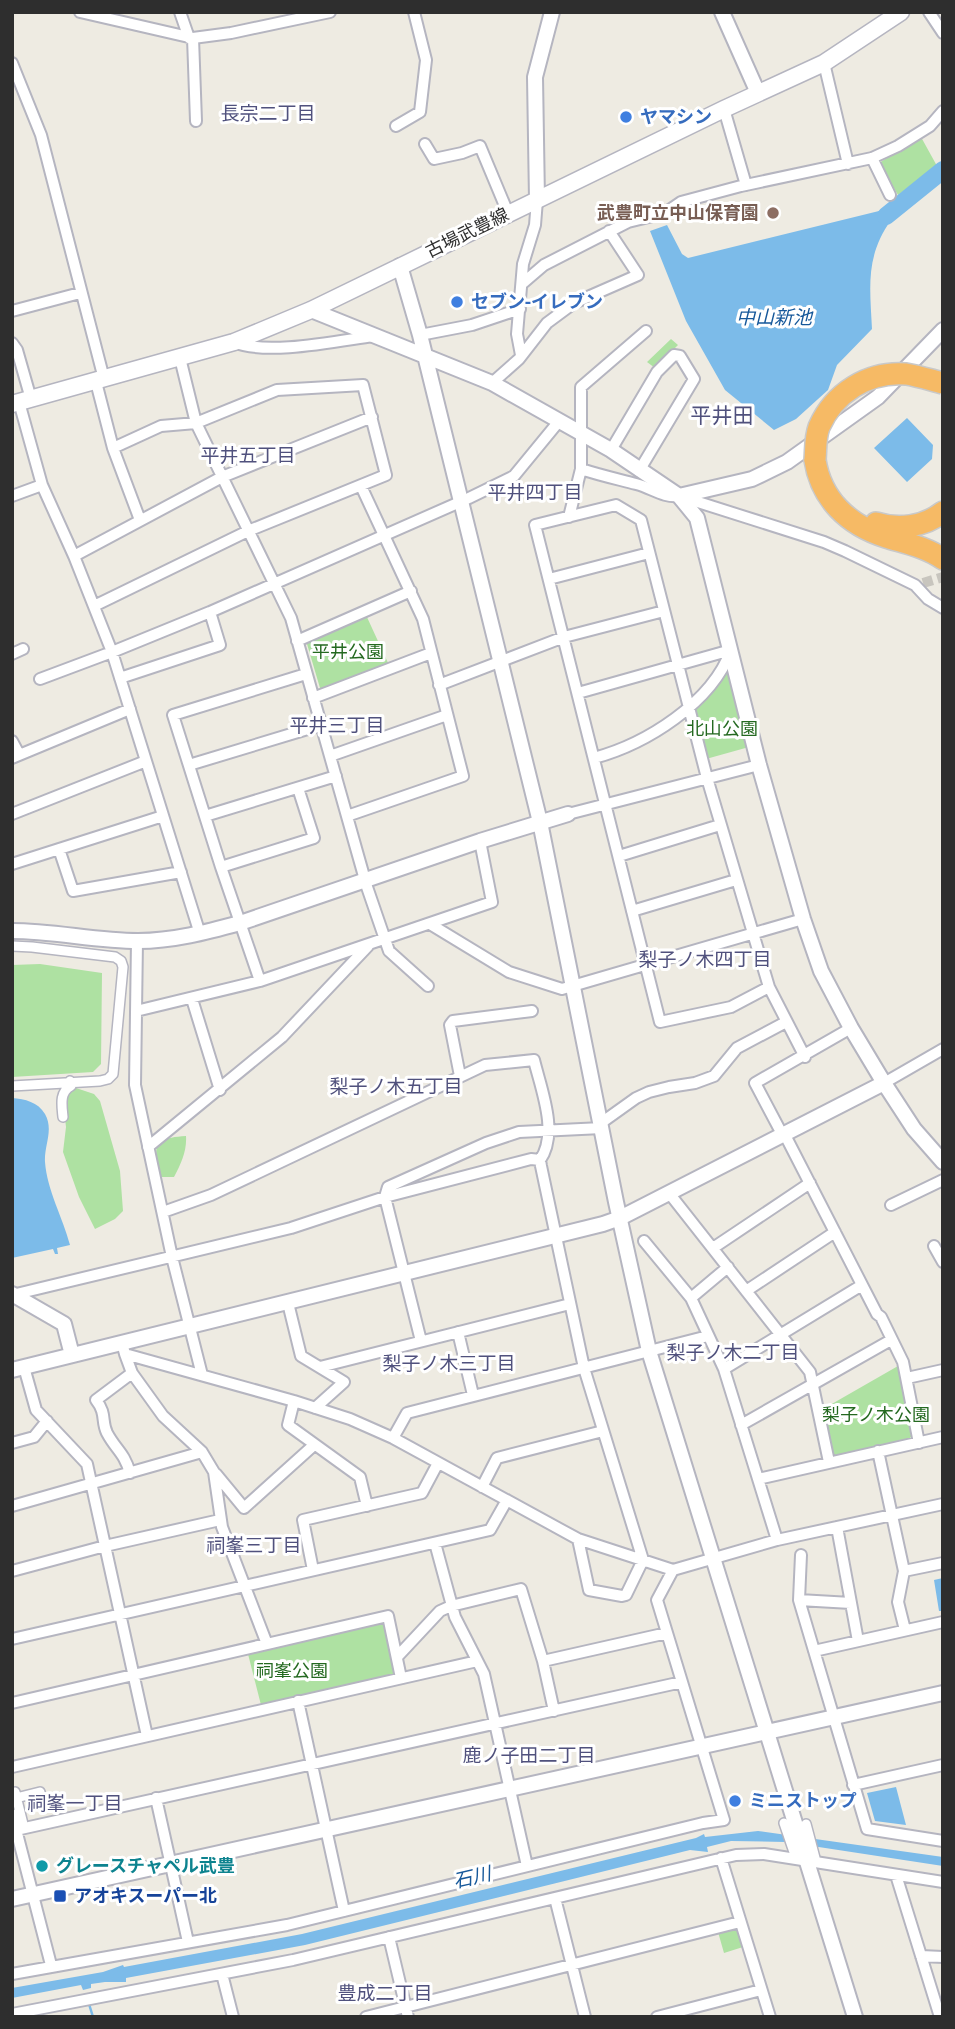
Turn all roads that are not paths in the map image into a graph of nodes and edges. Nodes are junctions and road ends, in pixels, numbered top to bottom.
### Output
1 (80, 12) edge
2 (180, 12) edge
3 (330, 12) edge
4 (414, 12) edge
5 (552, 12) edge
6 (722, 12) edge
7 (901, 12) edge
8 (929, 12) edge
9 (943, 33) edge
10 (191, 38) junction
11 (12, 63) edge
12 (824, 63) junction
13 (758, 93) junction
14 (724, 109) junction
15 (943, 111) edge
16 (196, 121) dead end
17 (396, 127) dead end
18 (425, 144) dead end
19 (872, 159) junction
20 (848, 164) junction
21 (746, 185) junction
22 (890, 195) dead end
23 (537, 200) junction
24 (508, 214) junction
25 (609, 231) junction
26 (400, 266) junction
27 (523, 283) junction
28 (80, 293) junction
29 (520, 309) junction
30 (311, 310) junction
31 (12, 311) edge
32 (943, 330) edge
33 (646, 331) dead end
34 (375, 335) junction
35 (420, 335) junction
36 (234, 342) junction
37 (12, 343) edge
38 (521, 355) junction
39 (425, 356) junction
40 (180, 358) junction
41 (100, 380) junction
42 (492, 383) junction
43 (943, 383) edge
44 (943, 393) edge
45 (21, 402) edge
46 (372, 417) junction
47 (560, 420) junction
48 (196, 423) junction
49 (582, 433) junction
50 (113, 448) junction
51 (611, 450) junction
52 (822, 461) junction
53 (581, 469) junction
54 (639, 471) junction
55 (222, 477) junction
56 (43, 485) junction
57 (361, 486) junction
58 (12, 496) edge
59 (679, 496) junction
60 (461, 502) junction
61 (943, 512) edge
62 (569, 517) junction
63 (140, 520) junction
64 (248, 531) junction
65 (384, 535) junction
66 (649, 553) junction
67 (74, 556) junction
68 (943, 559) edge
69 (549, 579) junction
70 (274, 584) junction
71 (411, 592) junction
72 (94, 606) junction
73 (943, 608) edge
74 (664, 611) junction
75 (210, 612) junction
76 (564, 636) junction
77 (297, 641) junction
78 (731, 650) junction
79 (112, 652) junction
80 (431, 653) junction
81 (500, 660) junction
82 (678, 665) junction
83 (306, 674) junction
84 (120, 678) junction
85 (40, 679) dead end
86 (439, 685) junction
87 (578, 693) junction
88 (313, 698) junction
89 (689, 707) junction
90 (130, 709) junction
91 (447, 715) junction
92 (321, 725) junction
93 (12, 741) edge
94 (15, 756) edge
95 (330, 756) junction
96 (594, 758) junction
97 (146, 761) junction
98 (189, 765) junction
99 (759, 765) junction
100 (336, 776) junction
101 (707, 779) junction
102 (298, 788) junction
103 (606, 804) junction
104 (12, 814) edge
105 (568, 814) joint
106 (163, 816) junction
107 (205, 816) junction
108 (347, 816) junction
109 (540, 822) junction
110 (720, 825) junction
111 (480, 841) junction
112 (59, 849) junction
113 (619, 856) junction
114 (12, 864) edge
115 (221, 867) junction
116 (181, 872) junction
117 (365, 880) junction
118 (736, 880) junction
119 (632, 911) junction
120 (803, 919) junction
121 (12, 920) edge
122 (240, 923) junction
123 (430, 924) junction
124 (13, 931) edge
125 (753, 933) junction
126 (200, 934) junction
127 (385, 939) junction
128 (137, 941) junction
129 (369, 944) junction
130 (12, 946) edge
131 (645, 965) junction
132 (260, 981) junction
133 (428, 986) dead end
134 (575, 986) junction
135 (769, 987) junction
136 (192, 999) junction
137 (532, 1011) dead end
138 (136, 1012) junction
139 (786, 1022) junction
140 (851, 1028) junction
141 (943, 1049) edge
142 (804, 1057) junction
143 (460, 1076) junction
144 (70, 1081) junction
145 (884, 1083) junction
146 (12, 1086) edge
147 (220, 1090) junction
148 (62, 1117) dead end
149 (601, 1125) junction
150 (549, 1130) junction
151 (782, 1135) junction
152 (148, 1147) junction
153 (540, 1160) junction
154 (943, 1162) edge
155 (943, 1180) edge
156 (810, 1183) junction
157 (669, 1193) junction
158 (385, 1197) junction
159 (899, 1205) dead end
160 (163, 1212) junction
161 (620, 1218) junction
162 (835, 1232) junction
163 (556, 1236) junction
164 (644, 1241) dead end
165 (934, 1246) dead end
166 (713, 1248) junction
167 (172, 1257) junction
168 (943, 1262) edge
169 (729, 1267) junction
170 (404, 1274) junction
171 (862, 1285) junction
172 (746, 1291) junction
173 (13, 1295) edge
174 (691, 1298) junction
175 (288, 1303) junction
176 (569, 1304) junction
177 (189, 1327) junction
178 (458, 1332) junction
179 (780, 1334) junction
180 (708, 1336) junction
181 (891, 1340) junction
182 (421, 1341) junction
183 (124, 1349) junction
184 (649, 1351) junction
185 (72, 1355) junction
186 (320, 1367) junction
187 (583, 1368) junction
188 (724, 1368) junction
189 (18, 1369) edge
190 (943, 1370) edge
191 (132, 1373) junction
192 (202, 1376) junction
193 (907, 1378) junction
194 (814, 1384) junction
195 (473, 1395) junction
196 (294, 1401) junction
197 (315, 1408) junction
198 (47, 1420) junction
199 (741, 1425) junction
200 (603, 1431) junction
201 (943, 1437) edge
202 (394, 1438) junction
203 (12, 1443) edge
204 (919, 1443) junction
205 (314, 1444) junction
206 (878, 1451) junction
207 (202, 1452) junction
208 (829, 1462) junction
209 (438, 1463) junction
210 (214, 1472) junction
211 (130, 1473) junction
212 (758, 1479) junction
213 (92, 1485) junction
214 (482, 1487) junction
215 (507, 1500) junction
216 (943, 1504) edge
217 (12, 1506) edge
218 (366, 1506) junction
219 (892, 1516) junction
220 (220, 1520) junction
221 (837, 1527) junction
222 (578, 1539) junction
223 (777, 1540) junction
224 (435, 1543) junction
225 (105, 1546) junction
226 (802, 1555) dead end
227 (713, 1558) junction
228 (643, 1560) junction
229 (943, 1563) edge
230 (313, 1570) junction
231 (673, 1570) junction
232 (12, 1571) edge
233 (905, 1571) junction
234 (243, 1586) junction
235 (799, 1600) junction
236 (851, 1602) junction
237 (451, 1606) junction
238 (120, 1614) junction
239 (943, 1622) edge
240 (905, 1630) junction
241 (667, 1633) junction
242 (12, 1639) edge
243 (858, 1641) junction
244 (267, 1644) junction
245 (814, 1651) junction
246 (397, 1657) junction
247 (477, 1661) junction
248 (543, 1661) junction
249 (134, 1674) junction
250 (401, 1678) junction
251 (682, 1682) junction
252 (943, 1693) edge
253 (298, 1701) junction
254 (12, 1703) edge
255 (554, 1711) junction
256 (832, 1718) junction
257 (495, 1723) junction
258 (767, 1733) junction
259 (148, 1736) junction
260 (701, 1747) junction
261 (311, 1764) junction
262 (943, 1765) edge
263 (12, 1767) edge
264 (853, 1785) junction
265 (510, 1789) junction
266 (40, 1792) dead end
267 (156, 1798) junction
268 (12, 1814) edge
269 (326, 1830) junction
270 (16, 1833) edge
271 (943, 1841) edge
272 (721, 1858) junction
273 (806, 1858) junction
274 (170, 1864) junction
275 (527, 1866) junction
276 (896, 1875) junction
277 (943, 1882) edge
278 (32, 1894) junction
279 (555, 1898) junction
280 (12, 1899) edge
281 (344, 1911) junction
282 (740, 1922) junction
283 (389, 1937) junction
284 (188, 1942) junction
285 (921, 1956) junction
286 (943, 1957) edge
287 (51, 1965) junction
288 (572, 1966) junction
289 (12, 1974) edge
290 (222, 1974) junction
291 (761, 1990) junction
292 (55, 2011) edge
293 (407, 2013) edge
294 (12, 2014) edge
295 (233, 2017) edge
296 (366, 2017) edge
297 (585, 2017) edge
298 (657, 2017) edge
299 (770, 2017) edge
300 (855, 2017) edge
301 (940, 2017) edge

1 - 10 street
2 - 10 street
3 - 10 street
4 - 17 street
5 - 23 street
6 - 13 street
7 - 12 main road, 古場武豊線
8 - 9 street
10 - 16 street
11 - 28 street
12 - 13 main road, 古場武豊線
12 - 20 street
13 - 14 main road, 古場武豊線
14 - 21 street
14 - 23 main road, 古場武豊線
15 - 19 street
18 - 24 street
19 - 20 street
19 - 22 street
20 - 21 street
21 - 25 street
23 - 24 main road, 古場武豊線
23 - 27 street
24 - 26 main road, 古場武豊線
25 - 27 street
25 - 38 street
26 - 30 main road, 古場武豊線
26 - 35 street
27 - 29 street
28 - 31 street
28 - 41 street
29 - 35 street
29 - 38 street
30 - 34 street
30 - 36 main road, 古場武豊線
32 - 59 street
33 - 49 street
34 - 36 street
34 - 39 street
35 - 39 street
36 - 40 main road, 古場武豊線
37 - 45 street
38 - 42 street
39 - 42 street
39 - 60 street
40 - 41 main road, 古場武豊線
40 - 48 street
41 - 45 main road, 古場武豊線
41 - 50 street
42 - 47 street
43 - 52 highway, bridge
44 - 52 highway
45 - 56 street
46 - 48 street
46 - 55 street
46 - 57 street
47 - 49 street
47 - 60 street
48 - 50 street
48 - 55 street
49 - 51 street
49 - 53 street
50 - 63 street
51 - 54 street
51 - 54 street
52 - 61 highway
52 - 68 highway
53 - 59 street
53 - 62 street
54 - 59 street
55 - 63 street
55 - 64 street
56 - 58 street
56 - 67 street
57 - 64 street
57 - 65 street
59 - 73 street
59 - 78 street
60 - 65 street
60 - 81 street
62 - 66 street
62 - 69 street
63 - 67 street
64 - 70 street
64 - 72 street
65 - 70 street
65 - 71 street
66 - 69 street
66 - 74 street
67 - 72 street
69 - 76 street
70 - 75 street
70 - 77 street
71 - 77 street
71 - 80 street
72 - 79 street
74 - 76 street
74 - 82 street
75 - 79 street
75 - 84 street
76 - 81 street
76 - 87 street
77 - 83 street
78 - 82 street
78 - 89 street
78 - 99 street
79 - 84 street
79 - 85 street
80 - 86 street
80 - 88 street
81 - 86 street
81 - 109 street
82 - 87 street
82 - 89 street
83 - 88 street
83 - 98 street
84 - 90 street
86 - 91 street
87 - 96 street
88 - 92 street
89 - 96 street
89 - 101 street
90 - 94 street
90 - 97 street
91 - 95 street
91 - 108 street
92 - 95 street
92 - 98 street
93 - 94 street
95 - 100 street
96 - 103 street
97 - 104 street
97 - 106 street
98 - 107 street
99 - 101 street
99 - 120 street
100 - 102 street
100 - 108 street
101 - 103 street
101 - 110 street
102 - 107 street
102 - 115 street
103 - 105 street
103 - 113 street
105 - 109 street
106 - 112 street
106 - 116 street
107 - 115 street
108 - 117 street
109 - 111 street
109 - 134 street
110 - 113 street
110 - 118 street
111 - 117 street
111 - 123 street
112 - 114 street
112 - 116 street
113 - 119 street
115 - 122 street
116 - 126 street
117 - 122 street
117 - 127 street
118 - 119 street
118 - 125 street
119 - 131 street
120 - 125 street
120 - 140 street
121 - 124 street
122 - 126 street
122 - 132 street
123 - 127 street
123 - 134 street
124 - 128 street
125 - 131 street
125 - 135 street
126 - 128 street
127 - 129 street
127 - 133 street
128 - 138 street
129 - 132 street
129 - 147 street
130 - 144 street
131 - 134 street
131 - 135 street
132 - 136 street
134 - 149 street
135 - 139 street
136 - 138 street
136 - 147 street
137 - 143 street
138 - 152 street
139 - 142 street
139 - 149 street
140 - 142 street
140 - 145 street
141 - 145 street
142 - 151 street
143 - 150 street
143 - 160 street
144 - 146 street
144 - 148 street
145 - 151 street
145 - 154 street
147 - 152 street
149 - 150 street
149 - 161 street
150 - 153 street
150 - 158 street
151 - 156 street
151 - 157 street
152 - 160 street
153 - 158 street
153 - 163 street
155 - 159 street
156 - 162 street
156 - 166 street
157 - 161 street
157 - 166 street
158 - 167 street
158 - 170 street
160 - 167 street
161 - 163 street
161 - 184 street
162 - 171 street
162 - 172 street
163 - 170 street
163 - 176 street
164 - 174 street
165 - 168 street
166 - 169 street
167 - 173 street
167 - 177 street
169 - 172 street
169 - 174 street
170 - 175 street
170 - 182 street
171 - 179 street
171 - 181 street
172 - 179 street
173 - 185 street
174 - 180 street
175 - 177 street
175 - 186 street
176 - 178 street
176 - 187 street
177 - 183 street
177 - 192 street
178 - 182 street
178 - 195 street
179 - 188 street
179 - 194 street
180 - 184 street
180 - 188 street
181 - 193 street
181 - 194 street
182 - 186 street
183 - 185 street
183 - 191 street
183 - 192 street
184 - 187 street
184 - 227 street
185 - 189 street
186 - 197 street
187 - 195 street
187 - 200 street
188 - 199 street
189 - 198 street
190 - 193 street
191 - 207 street
191 - 211 street
192 - 196 street
193 - 204 street
194 - 199 street
194 - 208 street
195 - 202 street
196 - 197 street
196 - 205 street
197 - 202 street
198 - 203 street
198 - 213 street
199 - 212 street
200 - 214 street
200 - 228 street
201 - 204 street
202 - 209 street
204 - 206 street
205 - 210 street
205 - 218 street
206 - 208 street
206 - 219 street
207 - 210 street
207 - 211 street
208 - 212 street
209 - 214 street
209 - 218 street
210 - 220 street
211 - 213 street
212 - 223 street
213 - 217 street
213 - 225 street
214 - 215 street
215 - 222 street
215 - 224 street
216 - 219 street
218 - 230 street
219 - 221 street
219 - 233 street
220 - 225 street
220 - 234 street
221 - 223 street
221 - 236 street
222 - 228 street
222 - 228 street
223 - 227 street
224 - 230 street
224 - 237 street
225 - 232 street
225 - 238 street
226 - 235 street
227 - 231 street
227 - 258 street
228 - 231 street
229 - 233 street
230 - 234 street
231 - 241 street
233 - 240 street
234 - 238 street
234 - 244 street
235 - 236 street
235 - 245 street
236 - 243 street
237 - 246 street
237 - 247 street
237 - 248 street
238 - 242 street
238 - 249 street
239 - 240 street
240 - 243 street
241 - 248 street
241 - 251 street
243 - 245 street
244 - 246 street
244 - 249 street
245 - 256 street
246 - 250 street
247 - 250 street
247 - 257 street
248 - 255 street
249 - 254 street
249 - 259 street
250 - 253 street
251 - 255 street
251 - 260 street
252 - 256 street
253 - 259 street
253 - 261 street
255 - 257 street
256 - 258 street
256 - 264 street
257 - 261 street
257 - 265 street
258 - 260 street
258 - 273 street
259 - 263 street
260 - 265 street
260 - 275 street
261 - 267 street
261 - 269 street
262 - 264 street
264 - 271 street
265 - 269 street
265 - 275 street
266 - 270 street
267 - 270 street
267 - 274 street
268 - 270 street
269 - 274 street
269 - 281 street
270 - 278 street
272 - 273 street
272 - 279 street
272 - 282 street
273 - 276 street
273 - 300 street
274 - 278 street
274 - 284 street
275 - 281 street
276 - 277 street
276 - 285 street
278 - 280 street
278 - 287 street
279 - 283 street
279 - 288 street
281 - 284 street
282 - 288 street
282 - 291 street
283 - 290 street
283 - 293 street
284 - 287 street
285 - 286 street
285 - 301 street
287 - 289 street
288 - 293 street
288 - 297 street
290 - 292 street
290 - 295 street
291 - 298 street
291 - 299 street
292 - 294 street
293 - 296 street

